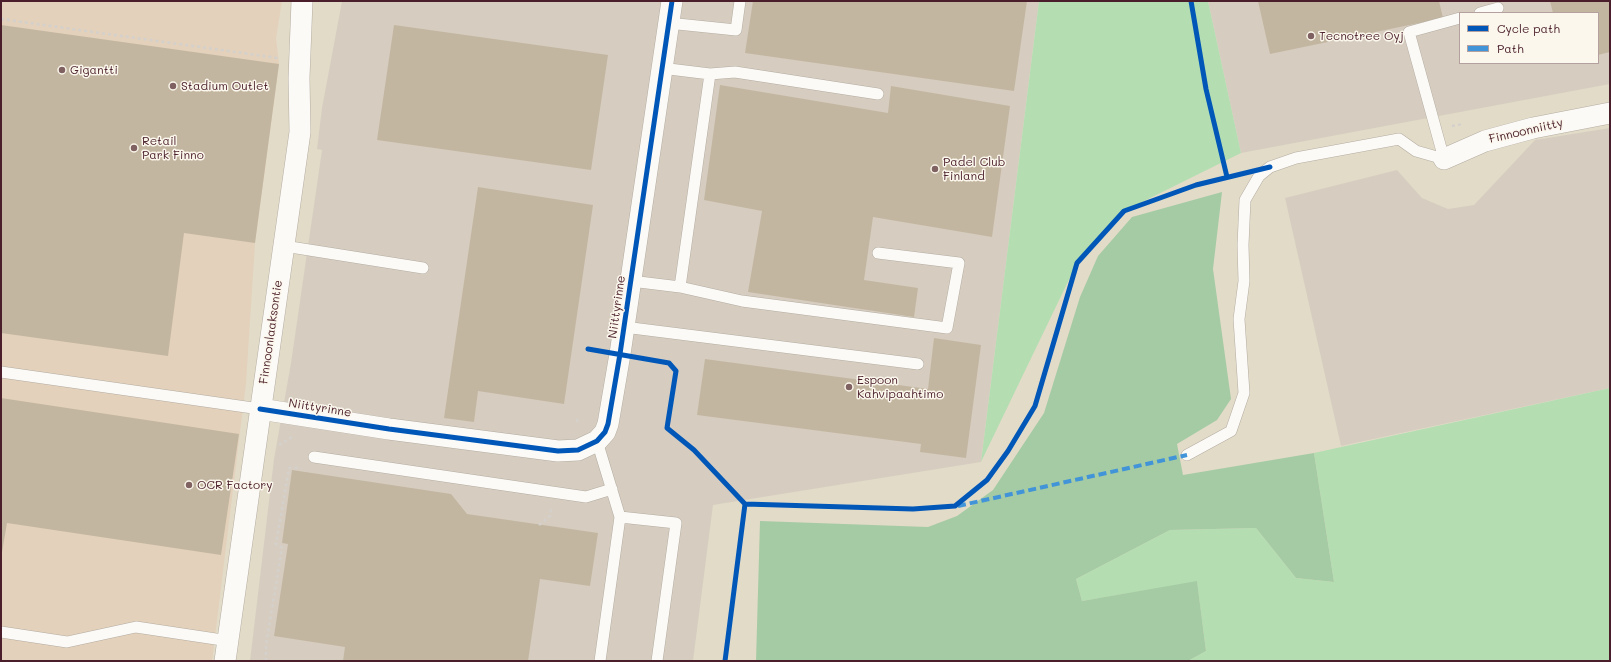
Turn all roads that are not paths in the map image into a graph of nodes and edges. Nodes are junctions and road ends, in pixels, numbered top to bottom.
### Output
1 (302, 1) edge
2 (672, 1) edge
3 (740, 1) edge
4 (1498, 8) dead end
5 (1484, 12) edge
6 (1459, 18) edge
7 (668, 23) junction
8 (661, 68) junction
9 (710, 74) junction
10 (878, 94) dead end
11 (1610, 113) edge
12 (1444, 159) junction
13 (284, 246) junction
14 (878, 253) dead end
15 (423, 268) dead end
16 (631, 281) junction
17 (680, 287) junction
18 (624, 326) junction
19 (918, 364) dead end
20 (1, 372) edge
21 (260, 409) junction
22 (597, 441) junction
23 (1187, 455) dead end
24 (314, 457) road end
25 (612, 489) junction
26 (620, 517) junction
27 (1, 632) edge
28 (227, 651) edge
29 (600, 661) edge
30 (657, 661) edge

1 - 13 street, Finnoonlaaksontie
2 - 7 street, Niittyrinne
3 - 7 lane
4 - 5 lane
6 - 12 lane
7 - 8 street, Niittyrinne
8 - 9 lane
8 - 16 street, Niittyrinne
9 - 10 lane
9 - 17 lane
11 - 12 street, Finnoonniitty
12 - 23 lane
13 - 15 lane
13 - 21 street, Finnoonlaaksontie
14 - 17 lane
16 - 17 lane
16 - 18 street, Niittyrinne
18 - 19 lane
18 - 22 street, Niittyrinne
20 - 21 lane
21 - 22 street, Niittyrinne
21 - 28 street, Finnoonlaaksontie
22 - 25 lane
24 - 25 lane
25 - 26 lane
26 - 29 lane
26 - 30 lane
27 - 28 lane

